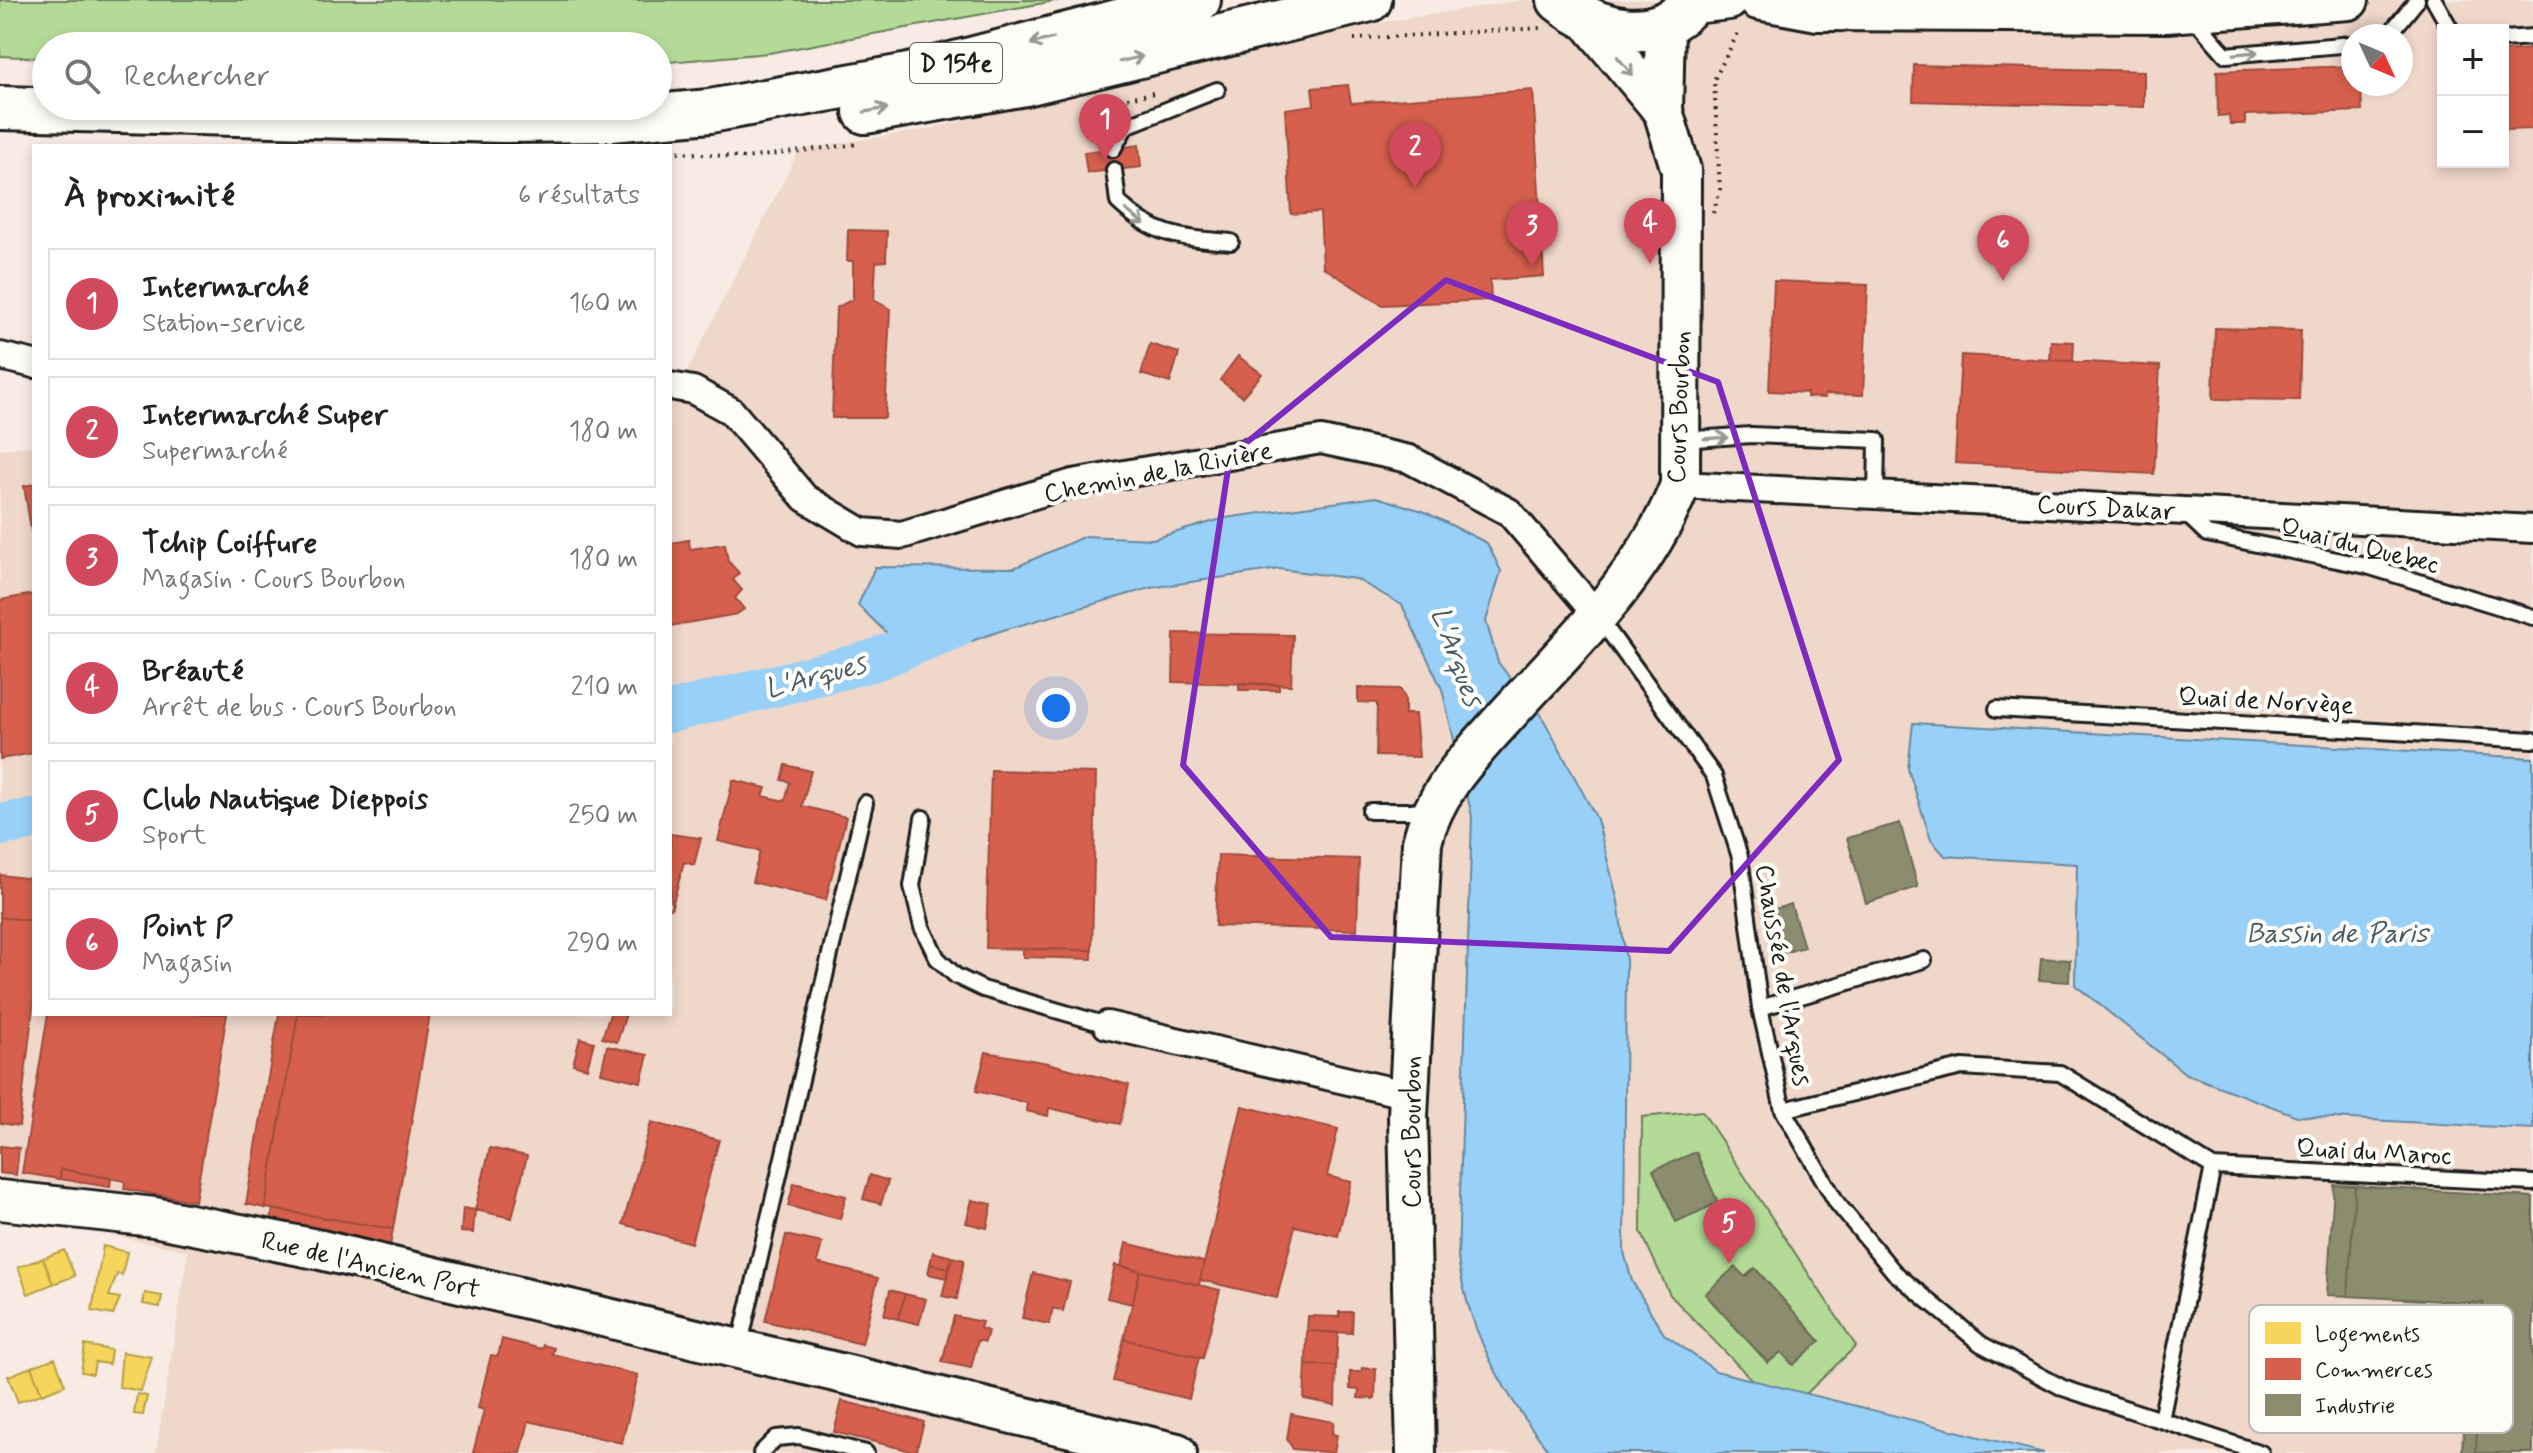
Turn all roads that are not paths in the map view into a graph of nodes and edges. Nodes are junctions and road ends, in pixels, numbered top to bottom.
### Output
1 (1199, 0) edge
2 (1370, 0) edge
3 (2349, 0) edge
4 (2417, 0) edge
5 (2434, 0) edge
6 (1714, 9) edge
7 (1574, 11) edge
8 (2188, 12) junction
9 (2398, 24) edge
10 (2448, 24) edge
11 (2533, 37) edge
12 (2509, 39) edge
13 (2341, 45) edge
14 (1217, 90) dead end
15 (0, 108) edge
16 (32, 109) edge
17 (1663, 111) junction
18 (672, 114) edge
19 (463, 120) edge
20 (530, 120) edge
21 (502, 121) junction
22 (1113, 149) dead end
23 (1114, 170) dead end
24 (1231, 242) dead end
25 (0, 356) edge
26 (32, 364) edge
27 (672, 386) edge
28 (1680, 441) junction
29 (1680, 485) junction
30 (1876, 496) junction
31 (2182, 511) junction
32 (2533, 529) edge
33 (1597, 615) junction
34 (2533, 617) edge
35 (1997, 709) dead end
36 (2533, 740) edge
37 (865, 803) dead end
38 (1370, 811) dead end
39 (1430, 811) junction
40 (923, 818) dead end
41 (1924, 960) dead end
42 (1760, 1008) junction
43 (1107, 1025) joint
44 (1409, 1095) junction
45 (1783, 1110) junction
46 (2213, 1167) junction
47 (2533, 1183) edge
48 (0, 1200) edge
49 (739, 1349) junction
50 (2161, 1420) junction
51 (761, 1453) edge
52 (866, 1453) edge
53 (1177, 1453) edge
54 (1416, 1453) edge
55 (2261, 1453) edge

1 -> 18 main road, D 154e
21 -> 2 main road, D 154e
3 - 8 main road
4 - 9 lane
5 - 10 lane
6 - 7 main road
6 - 8 main road
6 - 17 main road, Cours Bourbon
7 -> 17 main road, Cours Bourbon
8 -> 13 lane
11 - 12 lane
14 - 22 lane
15 - 16 main road, D 154e
17 - 28 main road, Cours Bourbon
19 - 21 main road, D 154e
20 -> 21 main road, D 154e
23 -> 24 lane
25 - 26 street
27 - 33 street, Chemin de la Rivière
28 - 29 main road, Cours Bourbon
28 -> 30 lane
29 - 30 street, Cours Dakar
29 - 33 main road, Cours Bourbon
30 - 31 street, Cours Dakar
31 - 32 street, Cours Dakar
31 - 34 lane, Quai du Quebec
33 - 39 main road, Cours Bourbon
33 - 42 lane, Chaussée de l'Arques
35 - 36 lane, Quai de Norvège
37 - 49 lane
38 - 39 lane
39 - 44 main road, Cours Bourbon
40 - 43 lane
41 - 42 lane
42 - 45 lane, Chaussée de l'Arques
43 - 44 street
44 - 54 main road, Cours Bourbon
45 - 46 lane, Quai du Maroc
45 - 50 lane, Chaussée de l'Arques
46 - 47 lane, Quai du Maroc
46 - 50 lane
48 - 49 main road, Rue de l'Ancien Port
49 - 53 main road, Rue de l'Ancien Port
50 - 55 lane, Chaussée de l'Arques
51 - 52 lane

